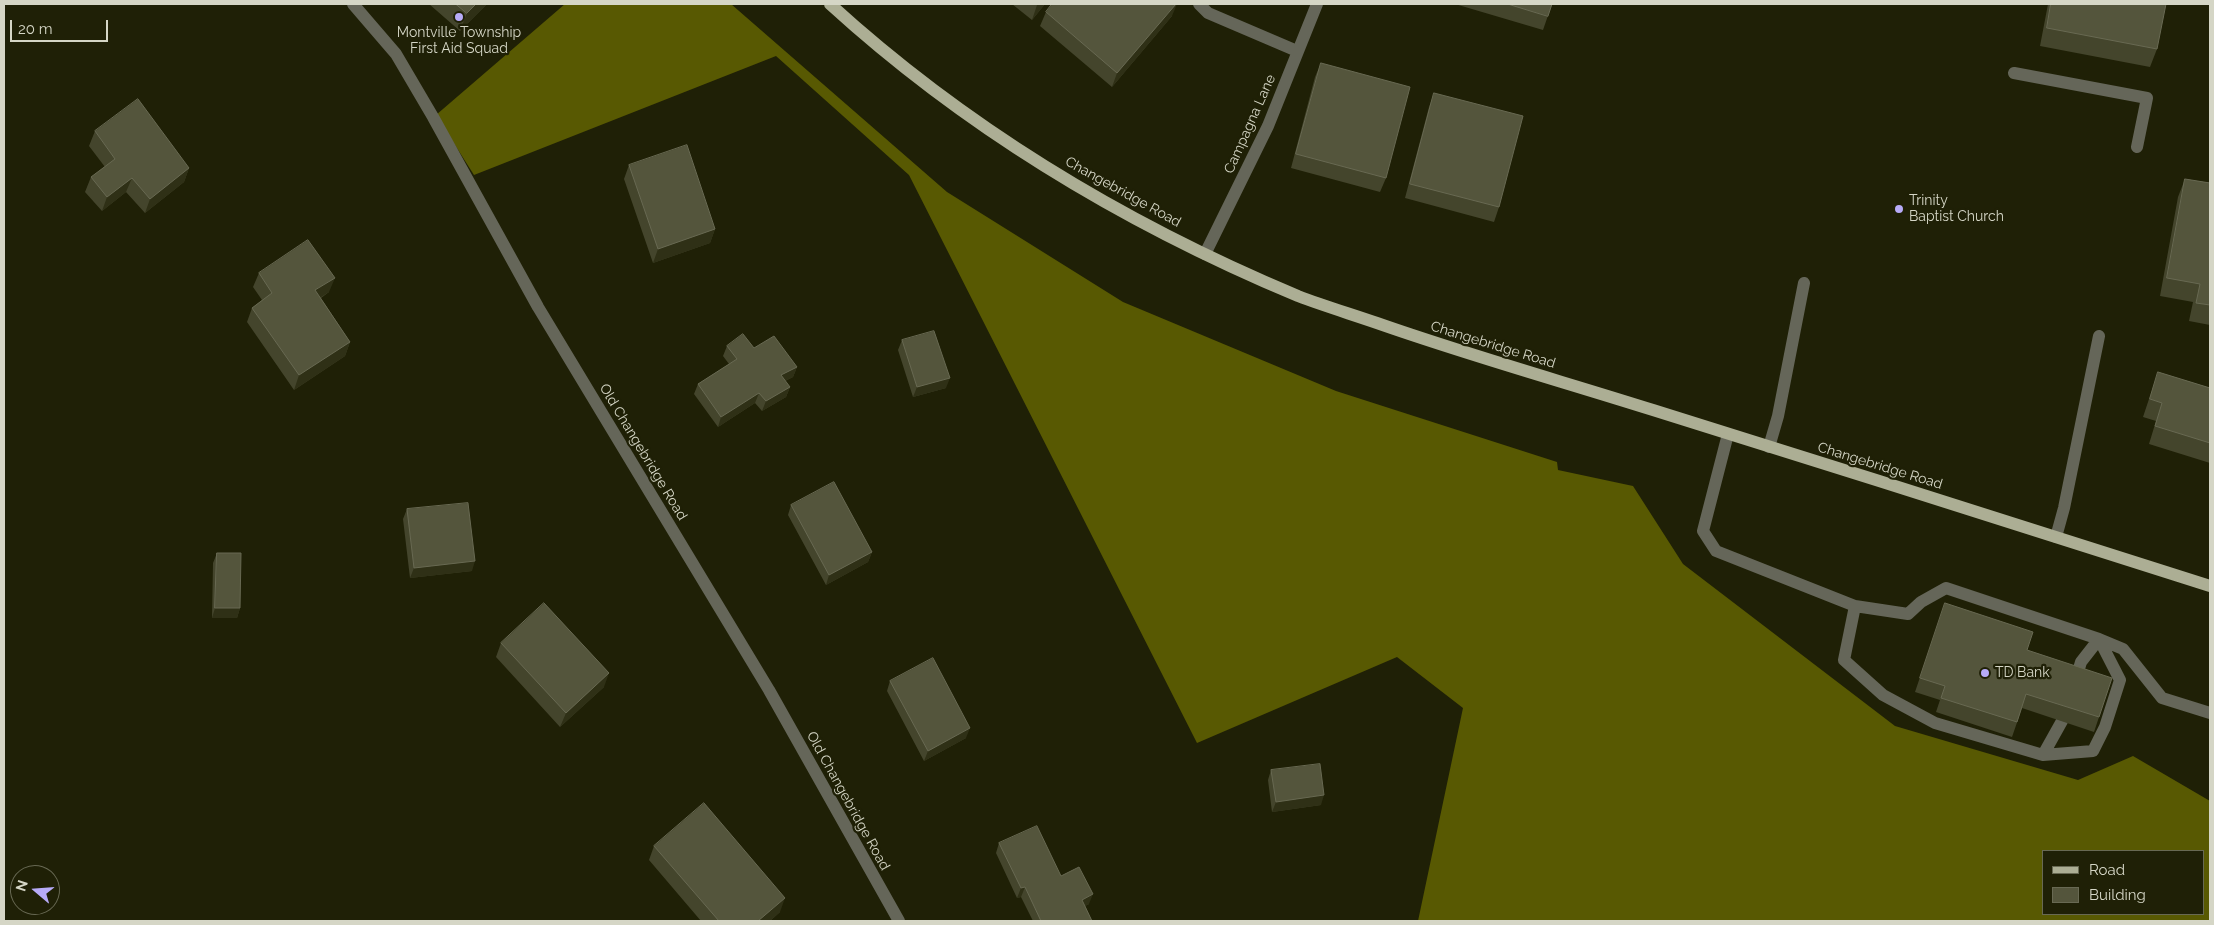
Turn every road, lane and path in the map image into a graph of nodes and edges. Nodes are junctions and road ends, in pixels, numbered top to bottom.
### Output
1 (353, 4) edge
2 (830, 4) edge
3 (1199, 4) edge
4 (1317, 4) edge
5 (1297, 52) junction
6 (2014, 74) dead end
7 (2137, 147) dead end
8 (1205, 254) junction
9 (1804, 283) dead end
10 (2099, 336) dead end
11 (1728, 434) junction
12 (1769, 447) junction
13 (2056, 537) junction
14 (2210, 586) edge
15 (1856, 606) junction
16 (2099, 639) junction
17 (2075, 682) edge
18 (2210, 713) edge
19 (2062, 721) edge
20 (2042, 755) junction
21 (898, 921) edge

1 - 21 street, Old Changebridge Road
2 - 8 main road, Changebridge Road
3 - 5 street
4 - 5 street, Campagna Lane
5 - 8 street, Campagna Lane
6 - 7 street
8 - 11 main road, Changebridge Road
9 - 12 street
10 - 13 street
11 - 12 main road, Changebridge Road
11 - 15 street
12 - 13 main road, Changebridge Road
13 - 14 main road, Changebridge Road
15 - 16 street
15 - 20 street
16 - 17 street
16 - 18 street
16 - 20 street
19 - 20 street

